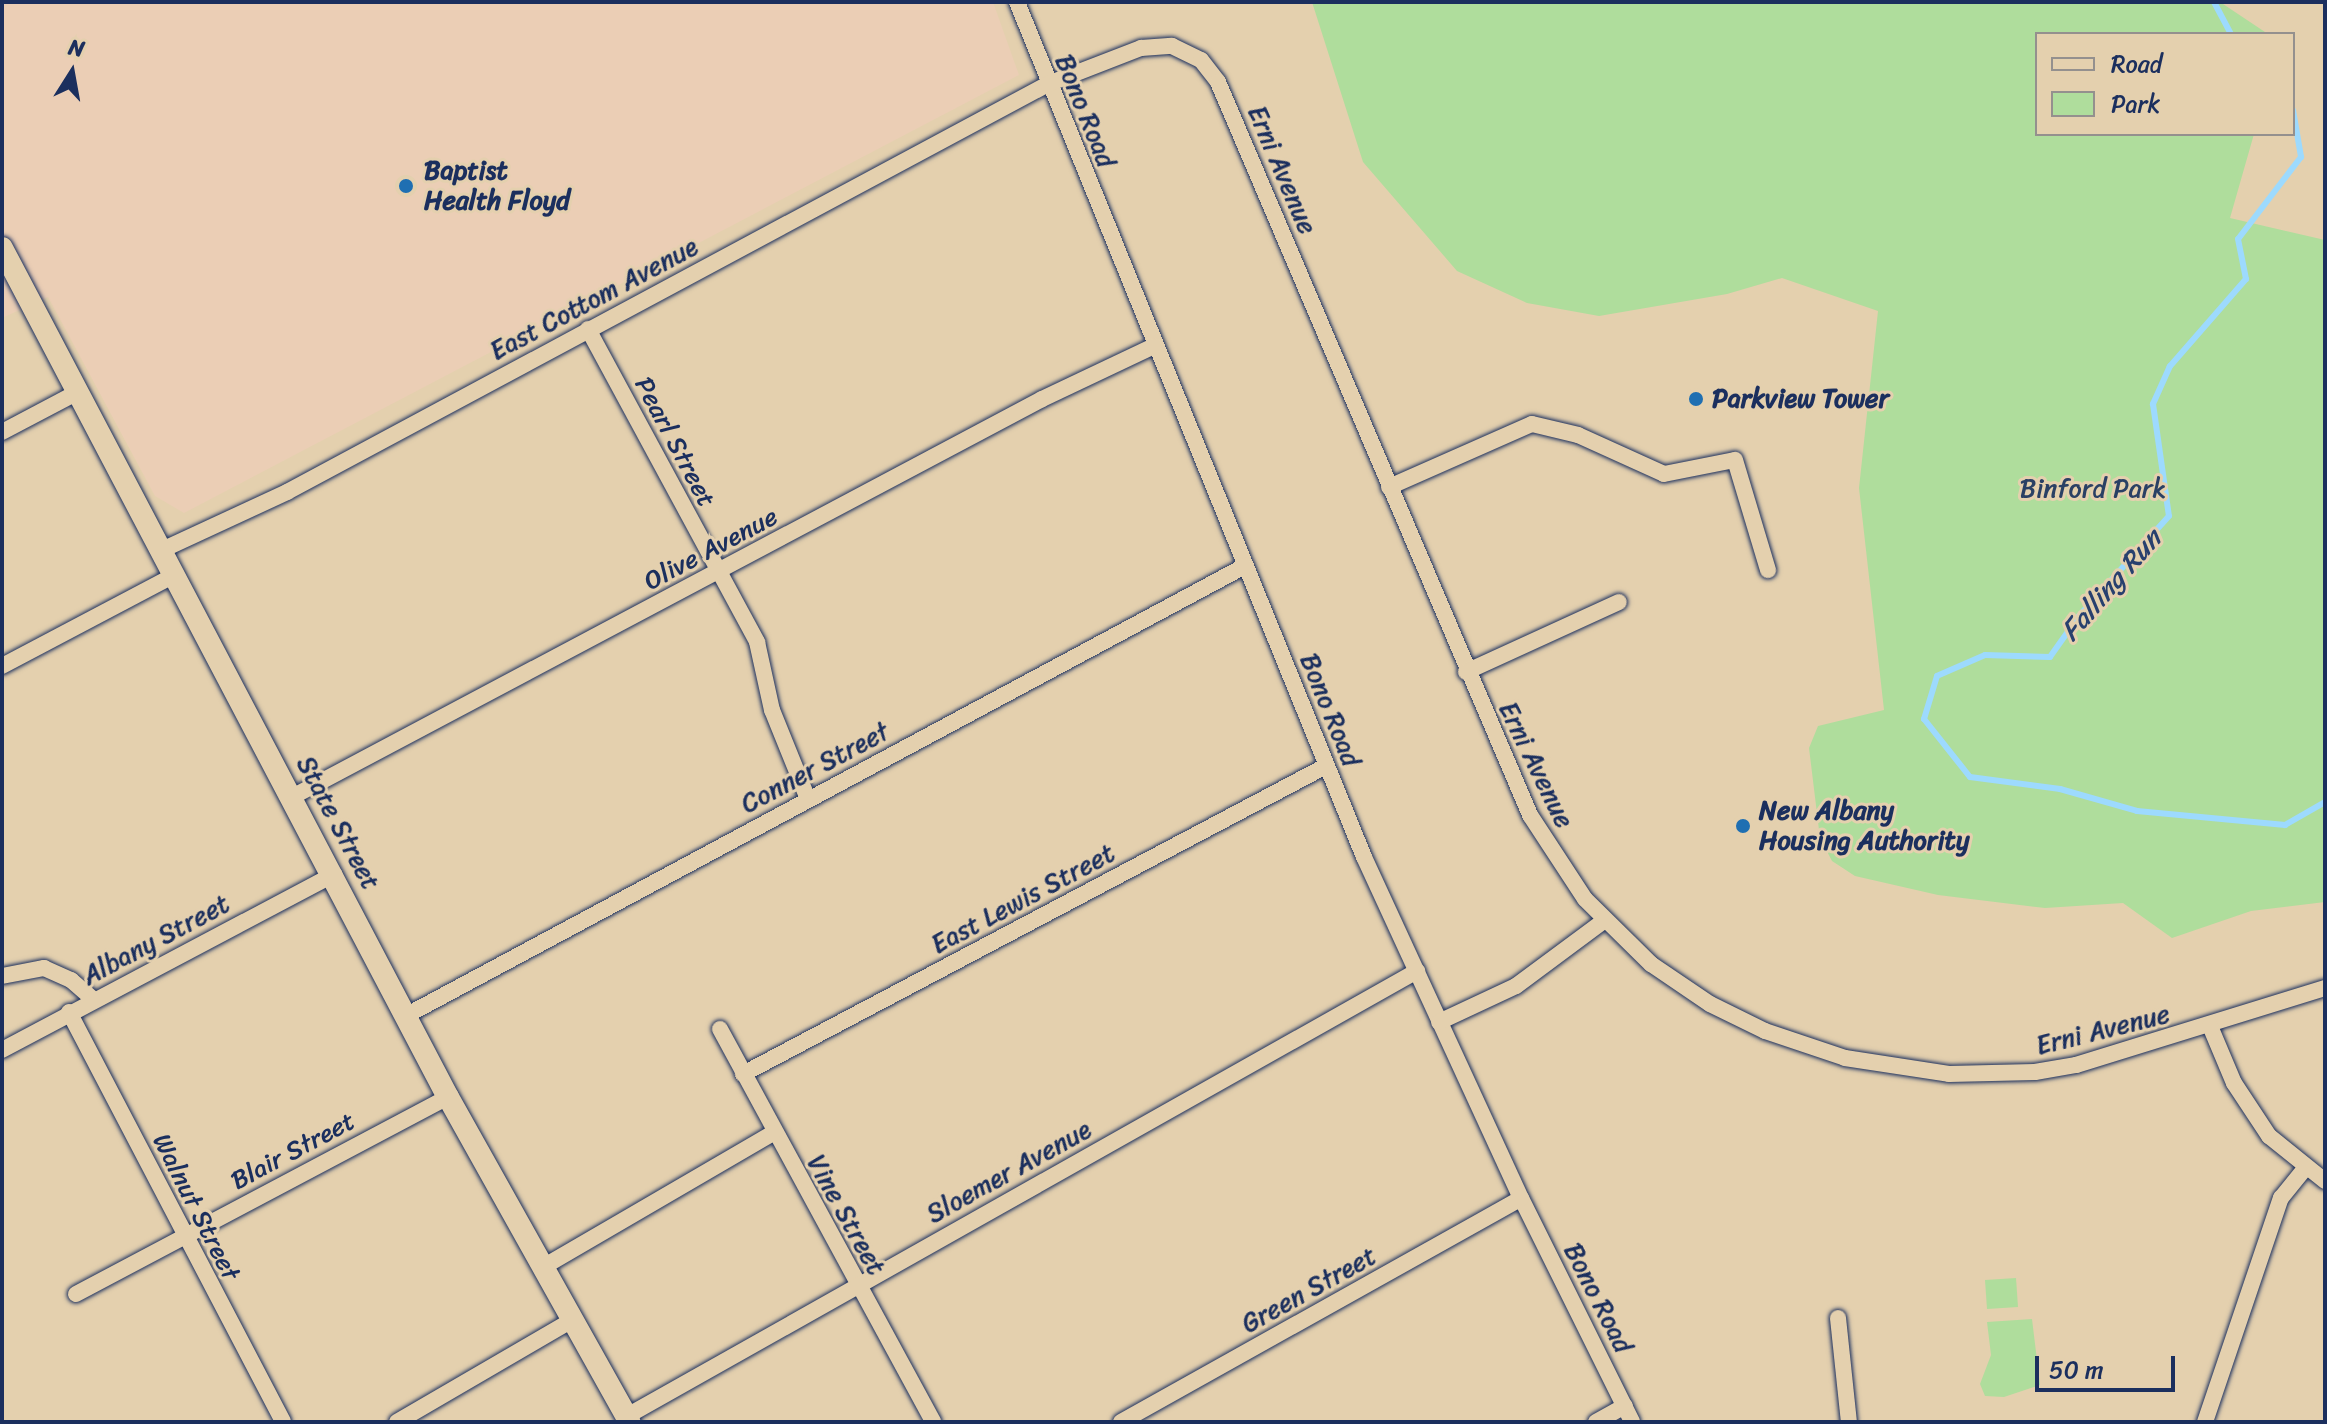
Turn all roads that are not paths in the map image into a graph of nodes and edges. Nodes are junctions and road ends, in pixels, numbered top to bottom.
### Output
1 (1017, 2) edge
2 (1048, 84) junction
3 (2, 248) edge
4 (588, 329) junction
5 (1154, 346) junction
6 (76, 393) junction
7 (2, 432) edge
8 (1389, 487) junction
9 (160, 551) junction
10 (1245, 566) junction
11 (1768, 570) dead end
12 (719, 573) junction
13 (173, 576) junction
14 (1619, 602) dead end
15 (2, 666) edge
16 (1466, 672) junction
17 (1326, 766) junction
18 (292, 797) junction
19 (808, 799) junction
20 (334, 874) junction
21 (1605, 920) junction
22 (1417, 971) junction
23 (2, 976) edge
24 (2325, 988) edge
25 (94, 1000) junction
26 (69, 1012) junction
27 (409, 1014) junction
28 (1439, 1022) junction
29 (2210, 1026) junction
30 (720, 1029) dead end
31 (2, 1050) edge
32 (743, 1074) junction
33 (448, 1097) junction
34 (773, 1133) junction
35 (2305, 1168) junction
36 (2325, 1181) edge
37 (1521, 1198) junction
38 (183, 1237) junction
39 (543, 1267) junction
40 (858, 1284) junction
41 (76, 1294) dead end
42 (1838, 1318) dead end
43 (572, 1320) junction
44 (1625, 1406) junction
45 (628, 1419) edge
46 (283, 1422) edge
47 (397, 1422) edge
48 (933, 1422) edge
49 (1121, 1422) edge
50 (1596, 1422) edge
51 (1632, 1422) edge
52 (1849, 1422) edge
53 (2205, 1422) edge

1 - 2 street, Bono Road
2 - 4 street, East Cottom Avenue
2 - 5 street, Bono Road
2 - 8 street, Erni Avenue
3 - 6 main road, State Street
4 - 9 street, East Cottom Avenue
4 - 12 street, Pearl Street
5 - 10 street, Bono Road
5 - 12 street, Olive Avenue
6 - 7 street
6 - 9 main road, State Street
8 - 11 street
8 - 16 street, Erni Avenue
9 - 13 main road, State Street
10 - 17 street, Bono Road
10 - 19 street, Conner Street
12 - 18 street, Olive Avenue
12 - 19 street, Pearl Street
13 - 15 street
13 - 18 main road, State Street
14 - 16 street
16 - 21 street, Erni Avenue
17 - 22 street, Bono Road
17 - 32 street, East Lewis Street
18 - 20 main road, State Street
19 - 27 street, Conner Street
20 - 25 street, Albany Street
20 - 27 main road, State Street
21 - 28 street
21 - 29 street, Erni Avenue
22 - 28 street, Bono Road
22 - 40 street, Sloemer Avenue
23 - 25 street
24 - 29 street, Erni Avenue
25 - 26 street, Albany Street
26 - 31 street, Albany Street
26 - 38 street, Walnut Street
27 - 33 main road, State Street
28 - 37 street, Bono Road
29 - 35 street
30 - 32 street, Vine Street
32 - 34 street, Vine Street
33 - 38 street, Blair Street
33 - 39 main road, State Street
34 - 39 street
34 - 40 street, Vine Street
35 - 36 street
35 - 53 street
37 - 44 street, Bono Road
37 - 49 street, Green Street
38 - 41 street, Blair Street
38 - 46 street, Walnut Street
39 - 43 main road, State Street
40 - 45 street, Sloemer Avenue
40 - 48 street, Vine Street
42 - 52 street
43 - 45 main road, State Street
43 - 47 street
44 - 50 street
44 - 51 street, Bono Road

